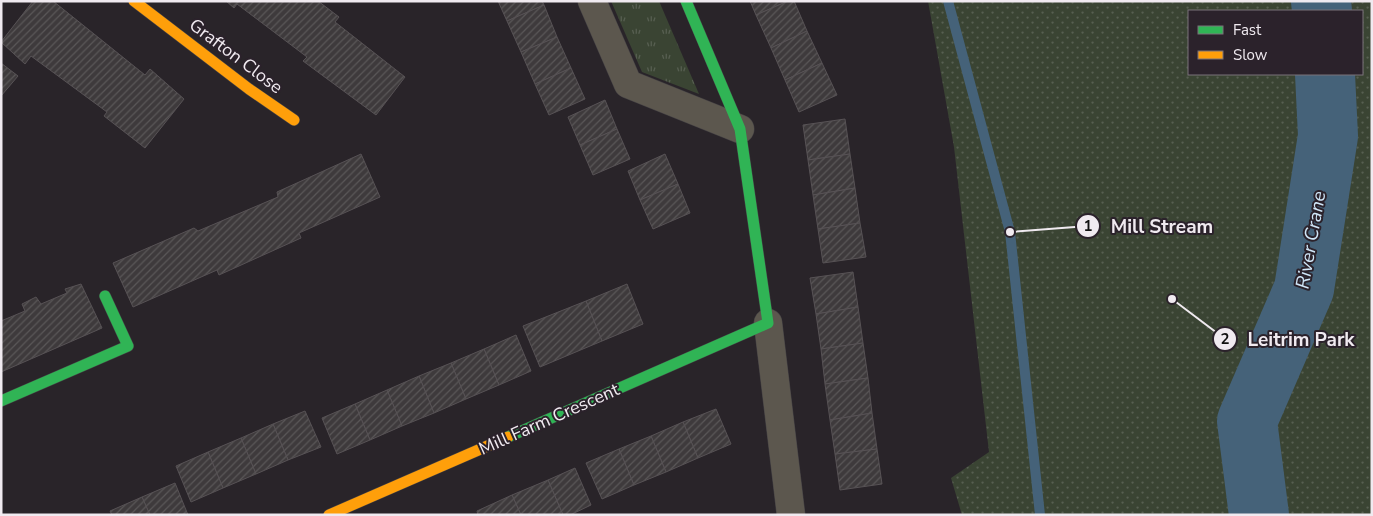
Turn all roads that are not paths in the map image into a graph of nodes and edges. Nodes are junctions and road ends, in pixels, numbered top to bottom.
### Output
1 (134, 1) edge
2 (592, 1) edge
3 (686, 1) edge
4 (294, 120) dead end
5 (740, 129) junction
6 (105, 296) dead end
7 (768, 323) junction
8 (1, 401) edge
9 (329, 515) edge
10 (791, 515) edge

1 - 4 street, Grafton Close
2 - 5 street
3 - 5 street
5 - 7 street
6 - 8 street
7 - 9 street, Mill Farm Crescent
7 - 10 street

